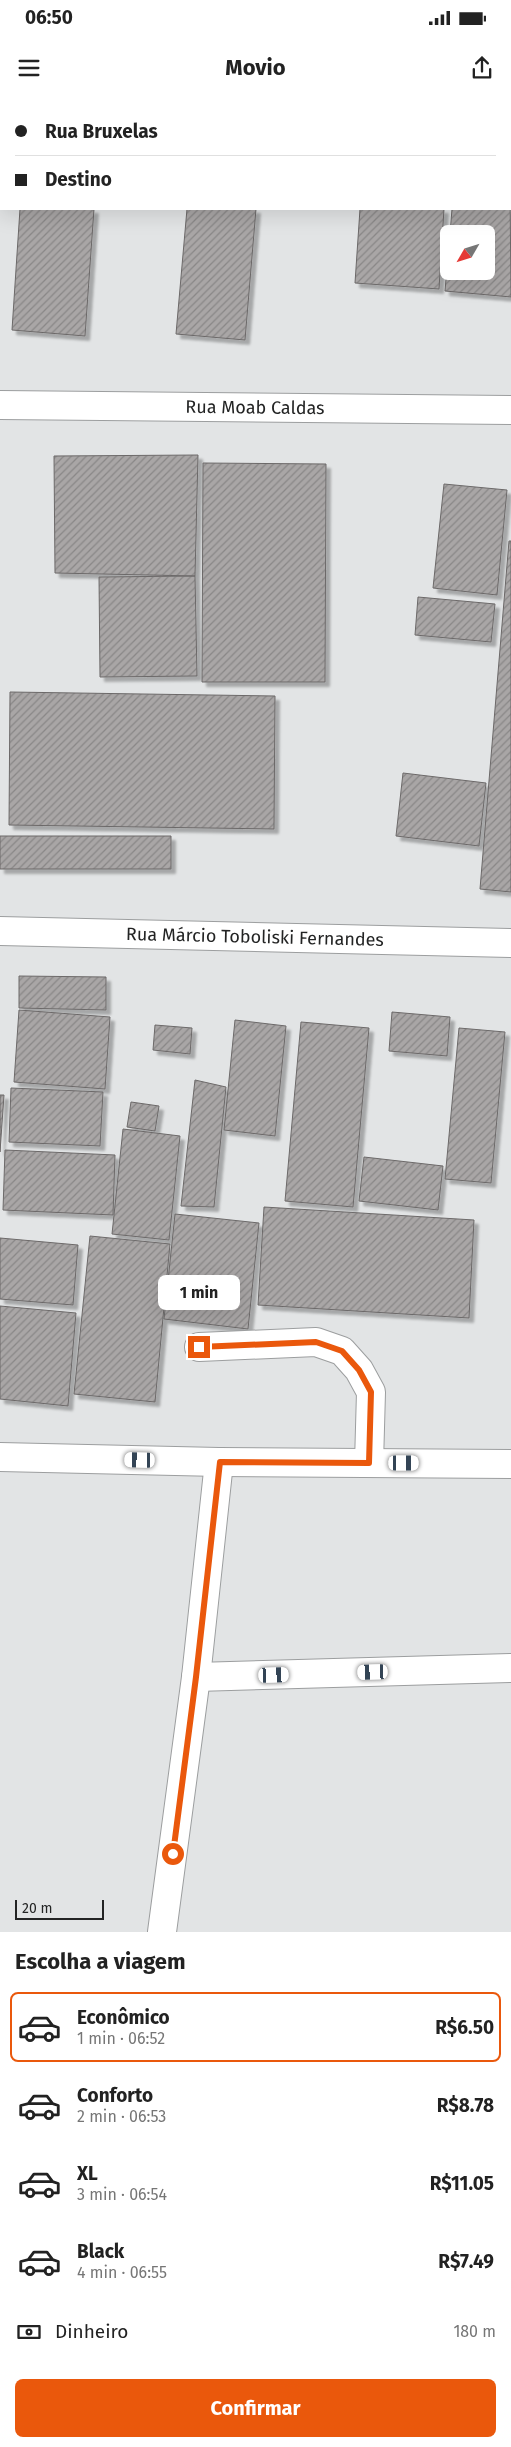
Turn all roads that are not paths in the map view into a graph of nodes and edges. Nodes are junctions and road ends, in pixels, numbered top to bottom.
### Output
1 (0, 405) edge
2 (511, 410) edge
3 (0, 931) edge
4 (511, 943) edge
5 (199, 1347) dead end
6 (0, 1457) edge
7 (220, 1462) junction
8 (369, 1463) junction
9 (511, 1464) edge
10 (511, 1668) edge
11 (196, 1677) junction
12 (162, 1932) edge

1 - 2 street, Rua Moab Caldas
3 - 4 street, Rua Márcio Toboliski Fernandes
5 - 8 street
6 - 7 street
7 - 8 street
7 - 11 street
8 - 9 street
10 - 11 street
11 - 12 street

